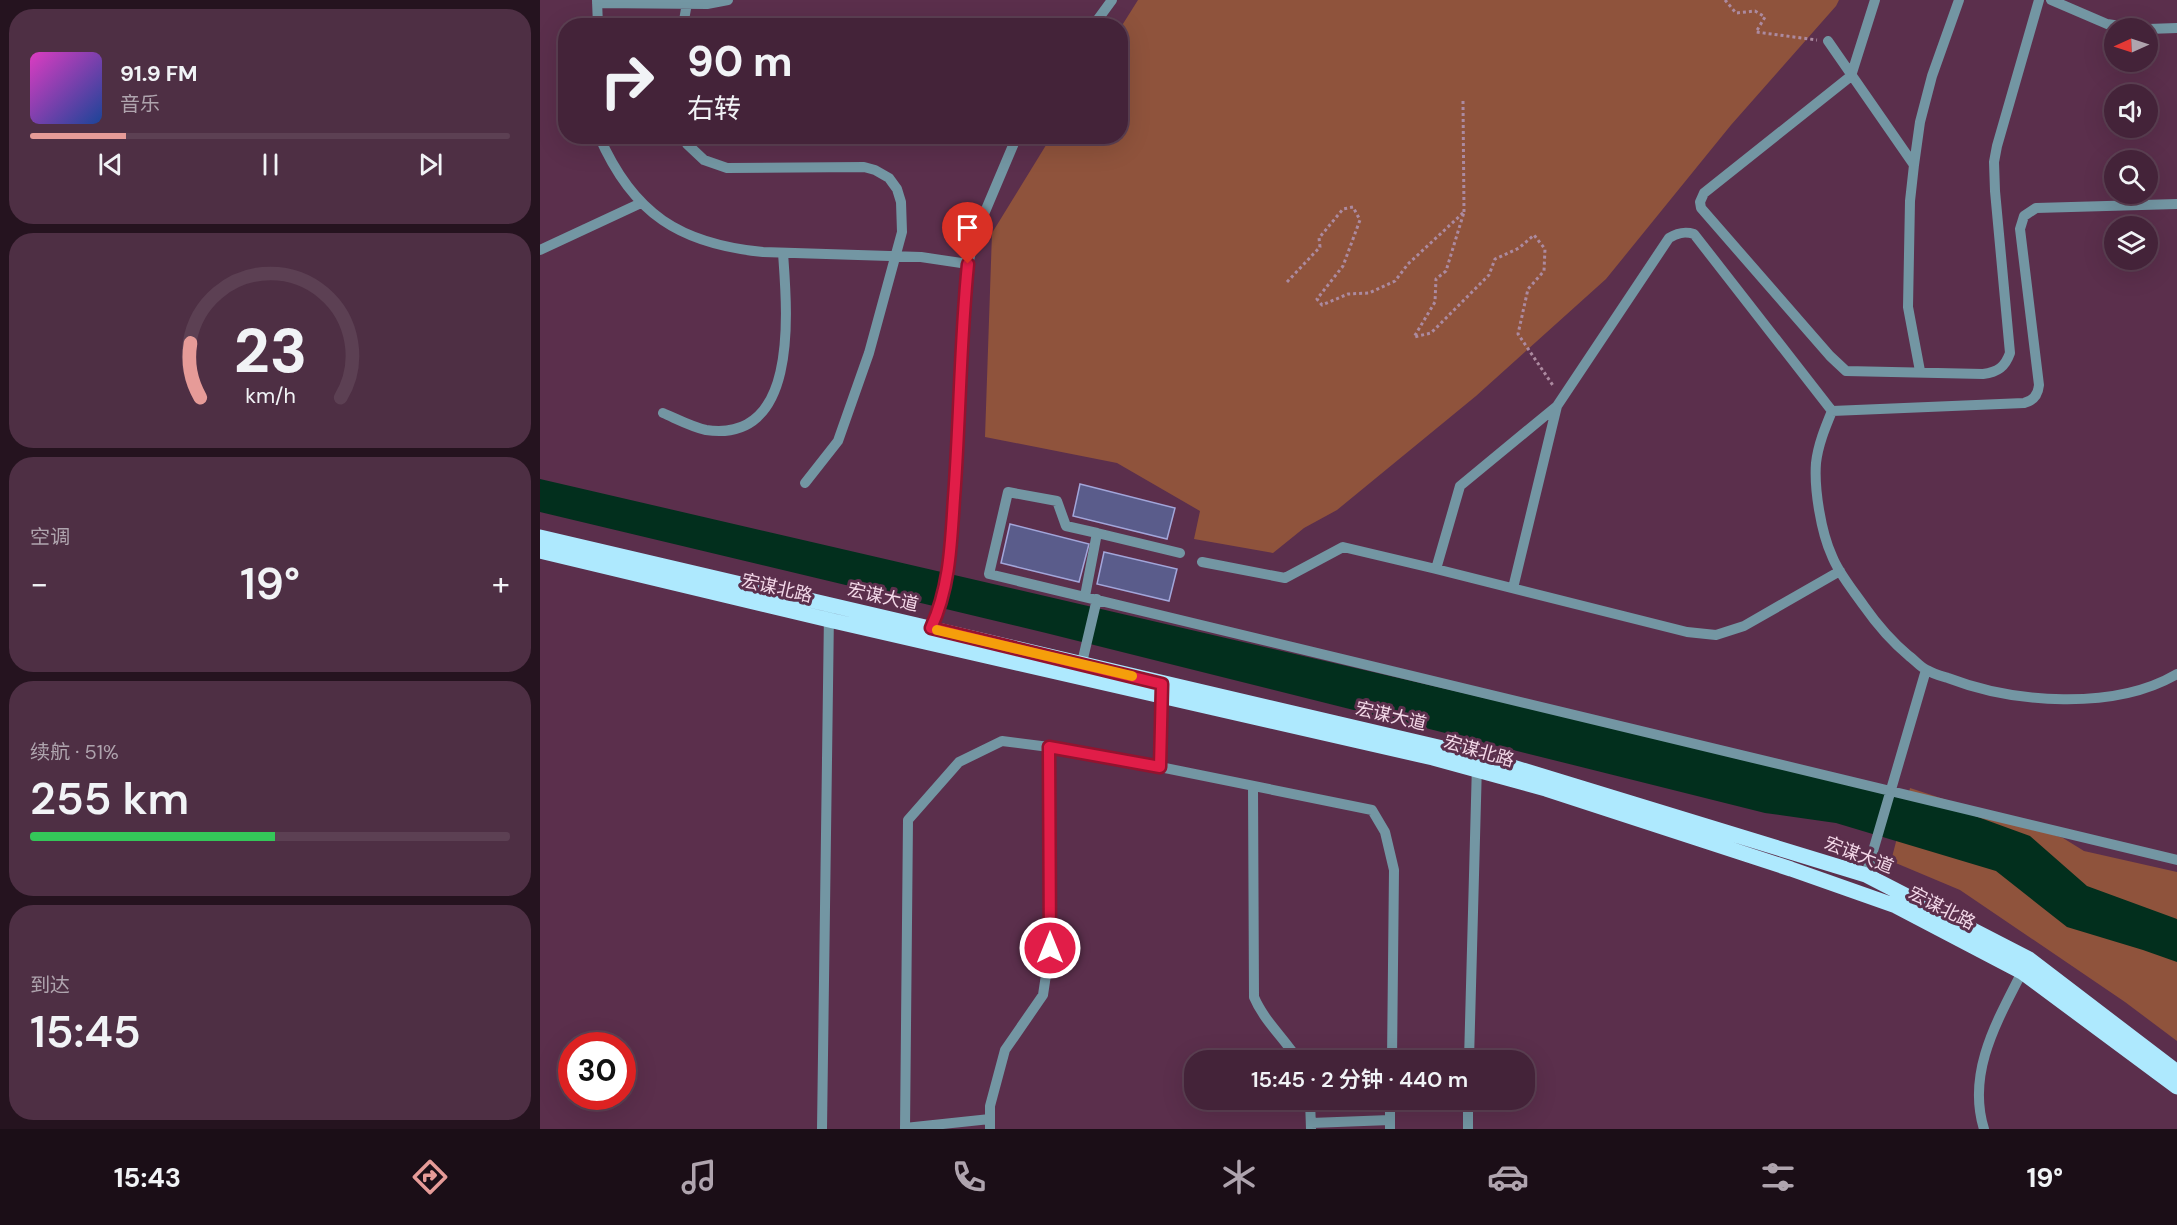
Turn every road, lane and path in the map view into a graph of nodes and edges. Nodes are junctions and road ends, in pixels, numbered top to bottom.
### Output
1 (728, 0) edge
2 (1112, 0) edge
3 (1725, 0) edge
4 (1875, 0) edge
5 (1959, 0) edge
6 (2039, 0) edge
7 (2051, 0) edge
8 (597, 1) edge
9 (687, 3) junction
10 (598, 18) edge
11 (684, 18) edge
12 (1099, 18) edge
13 (2104, 23) edge
14 (2177, 27) edge
15 (2158, 28) edge
16 (1828, 41) joint
17 (1851, 76) junction
18 (1463, 101) dead end
19 (603, 144) edge
20 (687, 144) edge
21 (1014, 144) edge
22 (1914, 165) junction
23 (641, 203) junction
24 (2177, 204) edge
25 (1464, 213) junction
26 (540, 250) edge
27 (783, 253) junction
28 (896, 257) junction
29 (968, 264) junction
30 (1287, 282) dead end
31 (1920, 371) junction
32 (1559, 402) junction
33 (1832, 411) junction
34 (663, 413) dead end
35 (805, 483) dead end
36 (1097, 533) junction
37 (540, 537) edge
38 (540, 551) edge
39 (1180, 553) dead end
40 (1202, 562) dead end
41 (1436, 569) junction
42 (1840, 571) junction
43 (1514, 588) junction
44 (1085, 596) junction
45 (1097, 599) junction
46 (829, 613) junction
47 (931, 628) junction
48 (1926, 670) junction
49 (1080, 671) junction
50 (2177, 674) edge
51 (1162, 690) junction
52 (1049, 747) junction
53 (1477, 763) junction
54 (1160, 767) junction
55 (1254, 786) junction
56 (1890, 790) junction
57 (2177, 860) edge
58 (1866, 875) junction
59 (2025, 965) junction
60 (1292, 1050) edge
61 (1392, 1050) edge
62 (1469, 1050) edge
63 (2177, 1072) edge
64 (2177, 1087) edge
65 (1310, 1110) edge
66 (1468, 1110) edge
67 (990, 1124) edge
68 (1390, 1125) edge
69 (1311, 1126) edge
70 (822, 1129) edge
71 (905, 1129) edge
72 (1468, 1129) edge
73 (1984, 1129) edge

1 - 9 street
2 - 12 street
3 - 16 path
4 - 17 street
5 - 22 street
6 - 31 street
7 - 13 street
8 - 9 street
8 - 10 street
9 - 11 street
14 - 15 street
16 - 17 street
17 - 22 street
17 - 31 street
18 - 25 path
19 - 23 street
20 - 28 street
21 - 29 street
22 - 31 street
23 - 26 street
23 - 27 street
24 - 33 street
25 - 30 path
25 - 32 path
27 - 28 street
27 - 34 street
28 - 29 street
28 - 35 street
29 - 47 street
32 - 33 street
32 - 41 street
32 - 43 street
33 - 42 street
36 - 39 street
36 - 44 street
36 - 44 street
37 - 46 main road, 宏谋大道
38 - 46 main road, 宏谋北路
40 - 41 street
41 - 43 street
42 - 43 street
42 - 48 street
44 - 45 street
45 - 49 street
45 - 56 street
46 - 47 main road, 宏谋大道
46 - 49 main road, 宏谋北路
46 - 70 street
47 - 49 main road, 宏谋大道
48 - 50 street
48 - 56 street
49 - 51 main road, 宏谋大道
51 - 53 main road, 宏谋大道
51 - 54 street
52 - 54 street
52 - 67 street
52 - 71 street
53 - 58 main road, 宏谋大道
53 - 59 main road, 宏谋北路
53 - 62 street
54 - 55 street
55 - 60 street
55 - 61 street
56 - 57 street
56 - 58 street
58 - 59 main road, 宏谋大道
59 - 63 main road, 宏谋大道
59 - 64 main road, 宏谋北路
59 - 73 street
65 - 69 street
66 - 72 street
67 - 71 street
68 - 69 street

